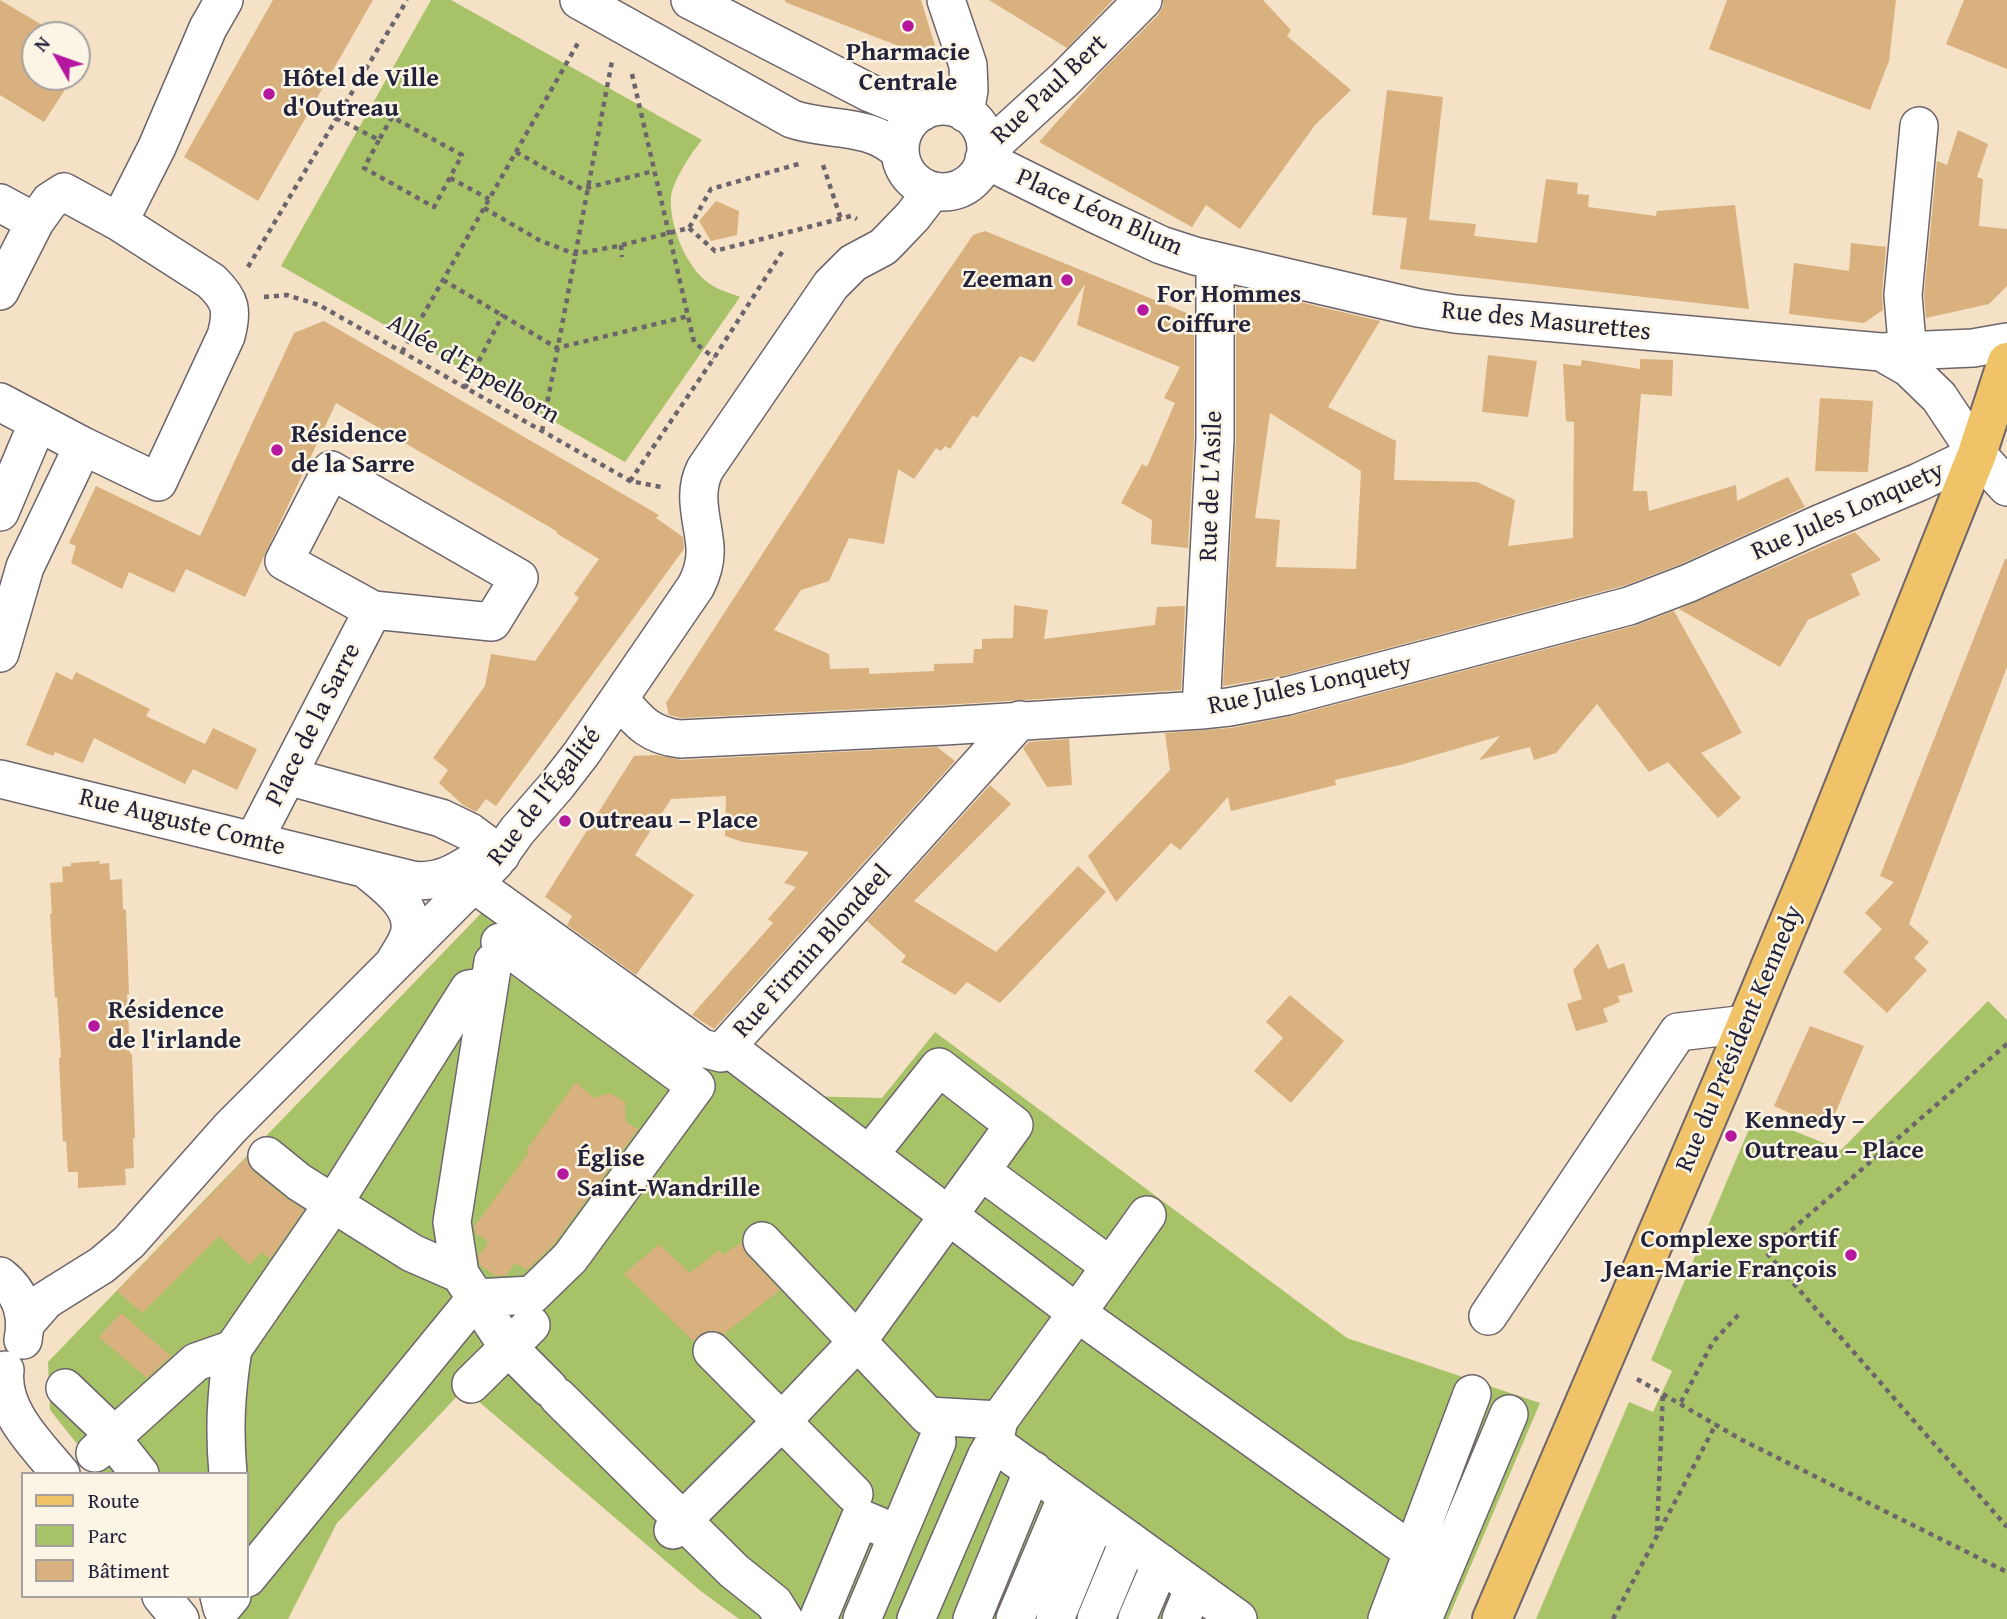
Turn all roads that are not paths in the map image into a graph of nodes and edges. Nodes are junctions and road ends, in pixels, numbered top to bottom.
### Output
1 (224, 0) edge
2 (690, 0) edge
3 (946, 0) edge
4 (1143, 0) edge
5 (598, 11) edge
6 (922, 112) junction
7 (965, 113) junction
8 (1919, 126) dead end
9 (900, 152) junction
10 (985, 155) junction
11 (932, 191) junction
12 (0, 203) edge
13 (35, 222) junction
14 (119, 222) junction
15 (1215, 261) junction
16 (0, 291) edge
17 (2007, 342) edge
18 (1899, 357) junction
19 (2007, 362) edge
20 (0, 402) edge
21 (2007, 406) edge
22 (38, 422) junction
23 (83, 446) junction
24 (1977, 454) junction
25 (2007, 487) edge
26 (0, 512) edge
27 (373, 610) junction
28 (0, 653) edge
29 (620, 700) junction
30 (1201, 710) junction
31 (1020, 720) junction
32 (288, 776) junction
33 (0, 779) edge
34 (254, 840) junction
35 (504, 845) junction
36 (365, 868) junction
37 (474, 884) junction
38 (508, 928) junction
39 (394, 962) junction
40 (488, 986) junction
41 (1747, 1024) junction
42 (727, 1047) junction
43 (869, 1155) junction
44 (267, 1156) dead end
45 (981, 1171) junction
46 (333, 1204) junction
47 (1147, 1215) dead end
48 (948, 1216) junction
49 (762, 1241) dead end
50 (1110, 1266) junction
51 (0, 1276) edge
52 (468, 1286) junction
53 (1077, 1313) junction
54 (1488, 1316) dead end
55 (26, 1324) junction
56 (520, 1336) junction
57 (857, 1342) junction
58 (233, 1349) junction
59 (712, 1351) dead end
60 (2, 1371) edge
61 (471, 1384) dead end
62 (65, 1388) dead end
63 (1472, 1394) dead end
64 (1509, 1414) dead end
65 (782, 1421) junction
66 (996, 1431) junction
67 (937, 1442) dead end
68 (104, 1444) junction
69 (1033, 1470) junction
70 (59, 1472) edge
71 (138, 1472) edge
72 (228, 1472) edge
73 (854, 1494) dead end
74 (1067, 1496) junction
75 (1097, 1517) junction
76 (678, 1525) junction
77 (896, 1539) junction
78 (1129, 1540) junction
79 (1412, 1552) junction
80 (1161, 1563) junction
81 (939, 1565) junction
82 (248, 1571) edge
83 (1442, 1573) junction
84 (163, 1598) edge
85 (220, 1598) edge
86 (229, 1598) edge
87 (1188, 1603) edge
88 (1230, 1617) edge
89 (180, 1619) edge
90 (784, 1619) edge
91 (818, 1619) edge
92 (862, 1619) edge
93 (916, 1619) edge
94 (972, 1619) edge
95 (1015, 1619) edge
96 (1055, 1619) edge
97 (1096, 1619) edge
98 (1137, 1619) edge
99 (1387, 1619) edge
100 (1423, 1619) edge
101 (1492, 1619) edge

1 - 14 street
2 - 6 street
3 - 7 street
4 - 10 street, Rue Paul Bert
5 - 9 street
6 - 7 street
6 - 9 street
7 - 10 street, Place Léon Blum
8 - 18 street
9 - 11 street
10 - 11 street, Place Léon Blum
10 - 15 street, Place Léon Blum
11 - 29 street, Rue de l'Égalité
12 - 13 street
13 - 14 street
13 - 16 street
14 - 23 street
15 - 18 street, Rue des Masurettes
15 - 30 street, Rue de L'Asile
17 - 18 street, Rue des Masurettes
18 - 24 street
19 - 24 main road
20 - 22 street
21 - 24 main road
22 - 23 street
22 - 26 street
23 - 28 street
24 - 25 street
24 - 30 street, Rue Jules Lonquety
24 - 41 main road, Rue du Président Kennedy
27 - 27 street
27 - 32 street, Place de la Sarre
29 - 31 street, Rue Jules Lonquety
29 - 35 street, Rue de l'Égalité
30 - 31 street, Rue Jules Lonquety
31 - 42 street, Rue Firmin Blondeel
32 - 34 street, Place de la Sarre
32 - 35 street
33 - 34 street, Rue Auguste Comte
34 - 36 street, Rue Auguste Comte
35 - 36 street, Rue Auguste Comte
35 - 37 street, Rue de l'Égalité
36 - 39 street, Rue Auguste Comte
37 - 38 street, Rue Firmin Blondeel
37 - 39 street, Rue de l'Égalité
38 - 40 street
38 - 42 street, Rue Firmin Blondeel
38 - 52 street
39 - 55 street, Rue de l'Égalité
40 - 46 street
40 - 52 street
41 - 54 street
41 - 101 main road, Rue du Président Kennedy
42 - 43 street
43 - 45 street
43 - 48 street
44 - 46 street
45 - 48 street
45 - 50 street
46 - 52 street
46 - 58 street
47 - 50 street
48 - 53 street
48 - 57 street
49 - 57 street
50 - 53 street
51 - 55 street
52 - 56 street
52 - 82 street
53 - 66 street
53 - 79 street
55 - 60 street
56 - 61 street
56 - 76 street
57 - 65 street
57 - 66 street
58 - 68 street
58 - 72 street
59 - 65 street
60 - 70 street
62 - 68 street
63 - 79 street
64 - 83 street
65 - 73 street
65 - 76 street
66 - 69 street
66 - 81 street
67 - 77 street
68 - 71 street
69 - 74 street
69 - 94 street
74 - 75 street
74 - 95 street
75 - 78 street
75 - 96 street
76 - 90 street
77 - 81 street
77 - 91 street
77 - 92 street
78 - 80 street
78 - 97 street
79 - 83 street
79 - 99 street
80 - 87 street
80 - 98 street
81 - 93 street
83 - 100 street
84 - 89 street
85 - 86 street
87 - 88 street

